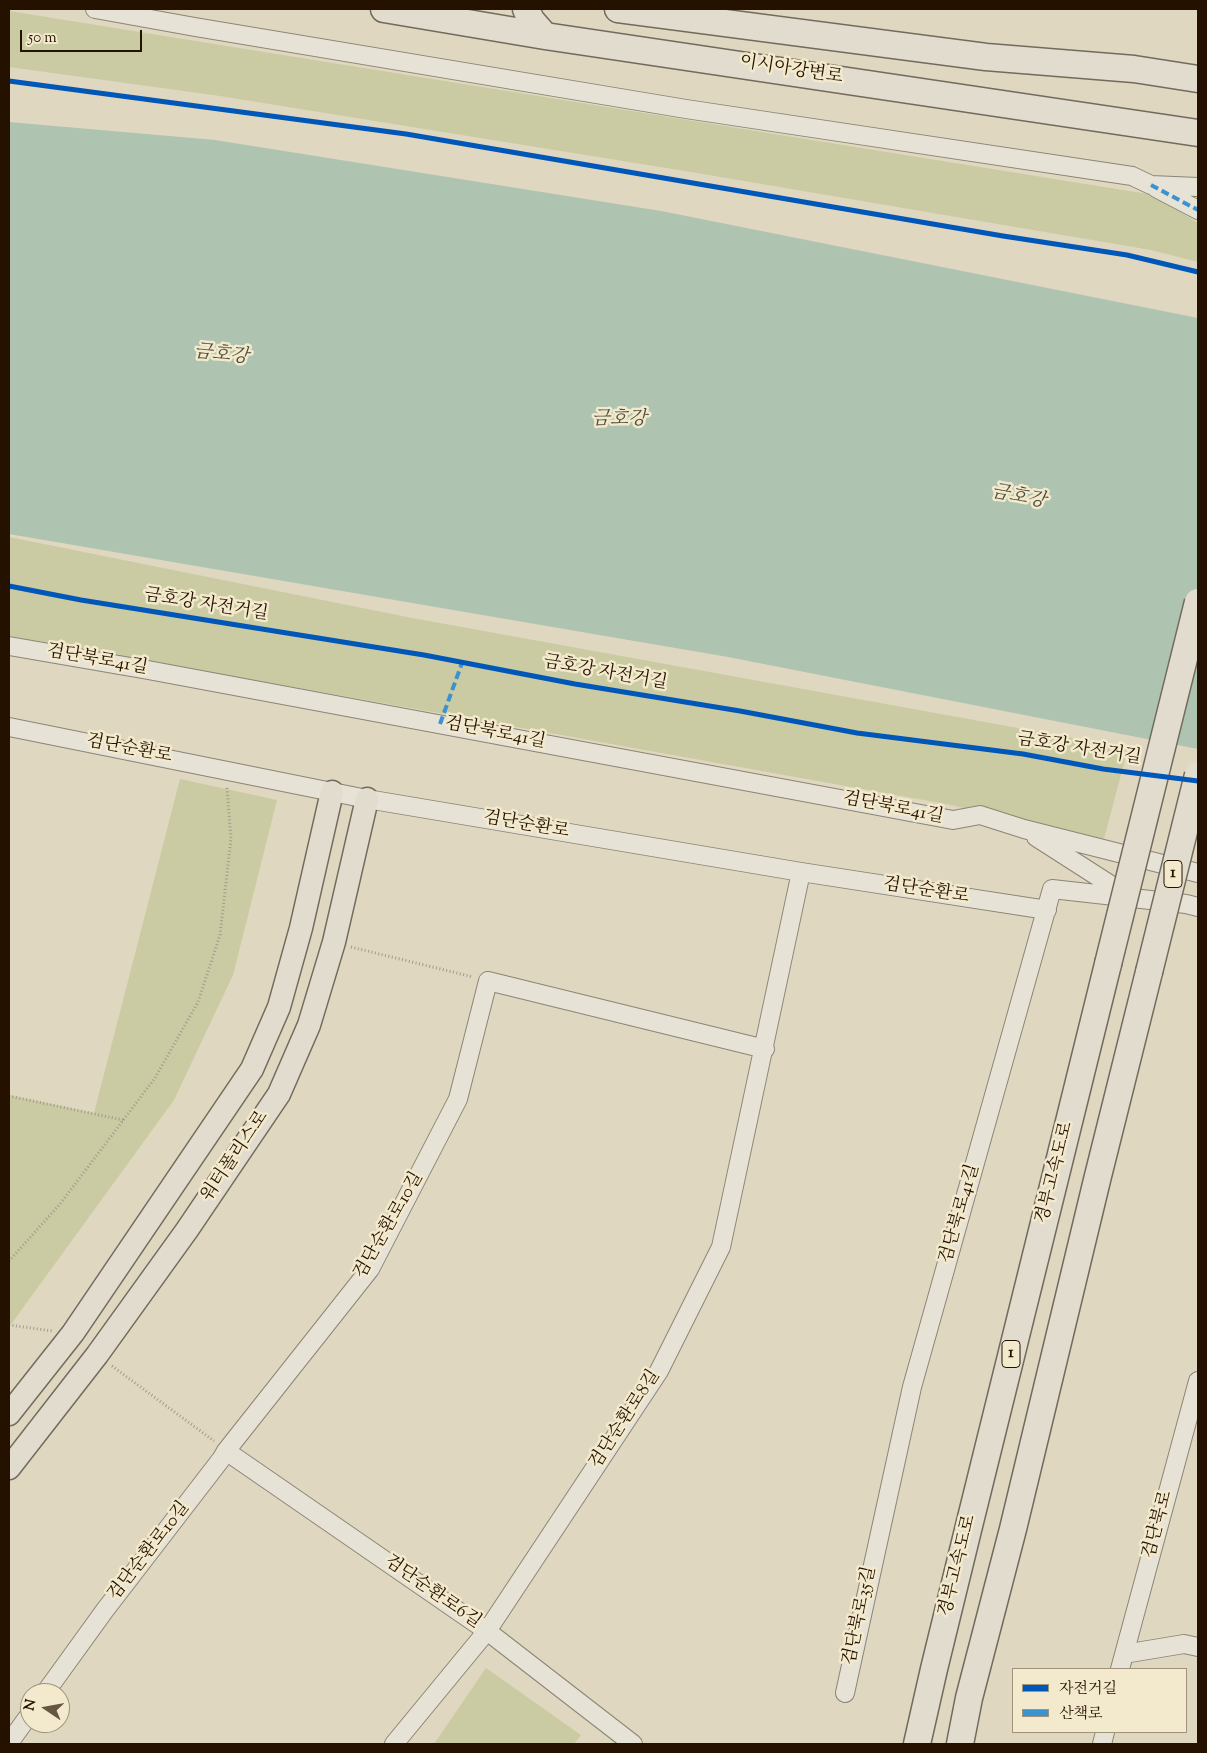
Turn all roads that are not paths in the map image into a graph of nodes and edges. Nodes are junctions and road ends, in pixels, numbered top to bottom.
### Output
1 (95, 9) edge
2 (384, 9) edge
3 (519, 9) edge
4 (526, 9) edge
5 (618, 9) edge
6 (670, 13) edge
7 (494, 27) junction
8 (545, 36) junction
9 (1198, 79) edge
10 (1198, 133) edge
11 (1151, 185) junction
12 (1198, 187) edge
13 (1198, 210) edge
14 (1198, 602) edge
15 (9, 646) edge
16 (9, 727) edge
17 (1198, 776) edge
18 (332, 792) junction
19 (367, 799) junction
20 (1024, 829) junction
21 (801, 872) junction
22 (1198, 872) edge
23 (1130, 898) junction
24 (1198, 907) edge
25 (1047, 910) junction
26 (765, 1049) junction
27 (1198, 1381) edge
28 (9, 1414) edge
29 (1192, 1431) edge
30 (226, 1451) junction
31 (9, 1468) edge
32 (878, 1539) joint
33 (488, 1632) junction
34 (1198, 1647) edge
35 (1122, 1662) edge
36 (52, 1683) edge
37 (845, 1693) dead end
38 (20, 1728) edge
39 (9, 1743) edge
40 (394, 1744) edge
41 (633, 1744) edge
42 (917, 1744) edge
43 (960, 1744) edge

1 - 11 street
2 - 7 highway, 이시아강변로
3 - 7 highway
4 - 8 highway
5 - 6 highway
6 - 9 highway
7 - 8 highway, 이시아강변로
8 - 10 highway, 이시아강변로
11 - 12 street
11 - 13 street
14 - 42 highway, 경부고속도로 / 1, bridge
15 - 20 street, 검단북로41길
16 - 18 street, 검단순환로
17 - 43 highway, 1, bridge
18 - 19 street, 검단순환로
18 - 28 main road, 워터폴리스로
19 - 21 street, 검단순환로
19 - 31 main road, 워터폴리스로
20 - 22 street
20 - 23 street
21 - 25 street, 검단순환로
21 - 26 street, 검단순환로8길
23 - 24 street, 검단북로41길
23 - 25 street, 검단북로41길
25 - 32 street, 검단북로41길
26 - 30 street, 검단순환로10길
26 - 33 street, 검단순환로8길
27 - 29 street, 검단북로
29 - 35 street, 검단북로
30 - 33 street, 검단순환로6길
30 - 36 street, 검단순환로10길
32 - 37 street, 검단북로35길
33 - 40 street, 검단순환로8길
33 - 41 street, 검단순환로6길
34 - 35 street
38 - 39 street

